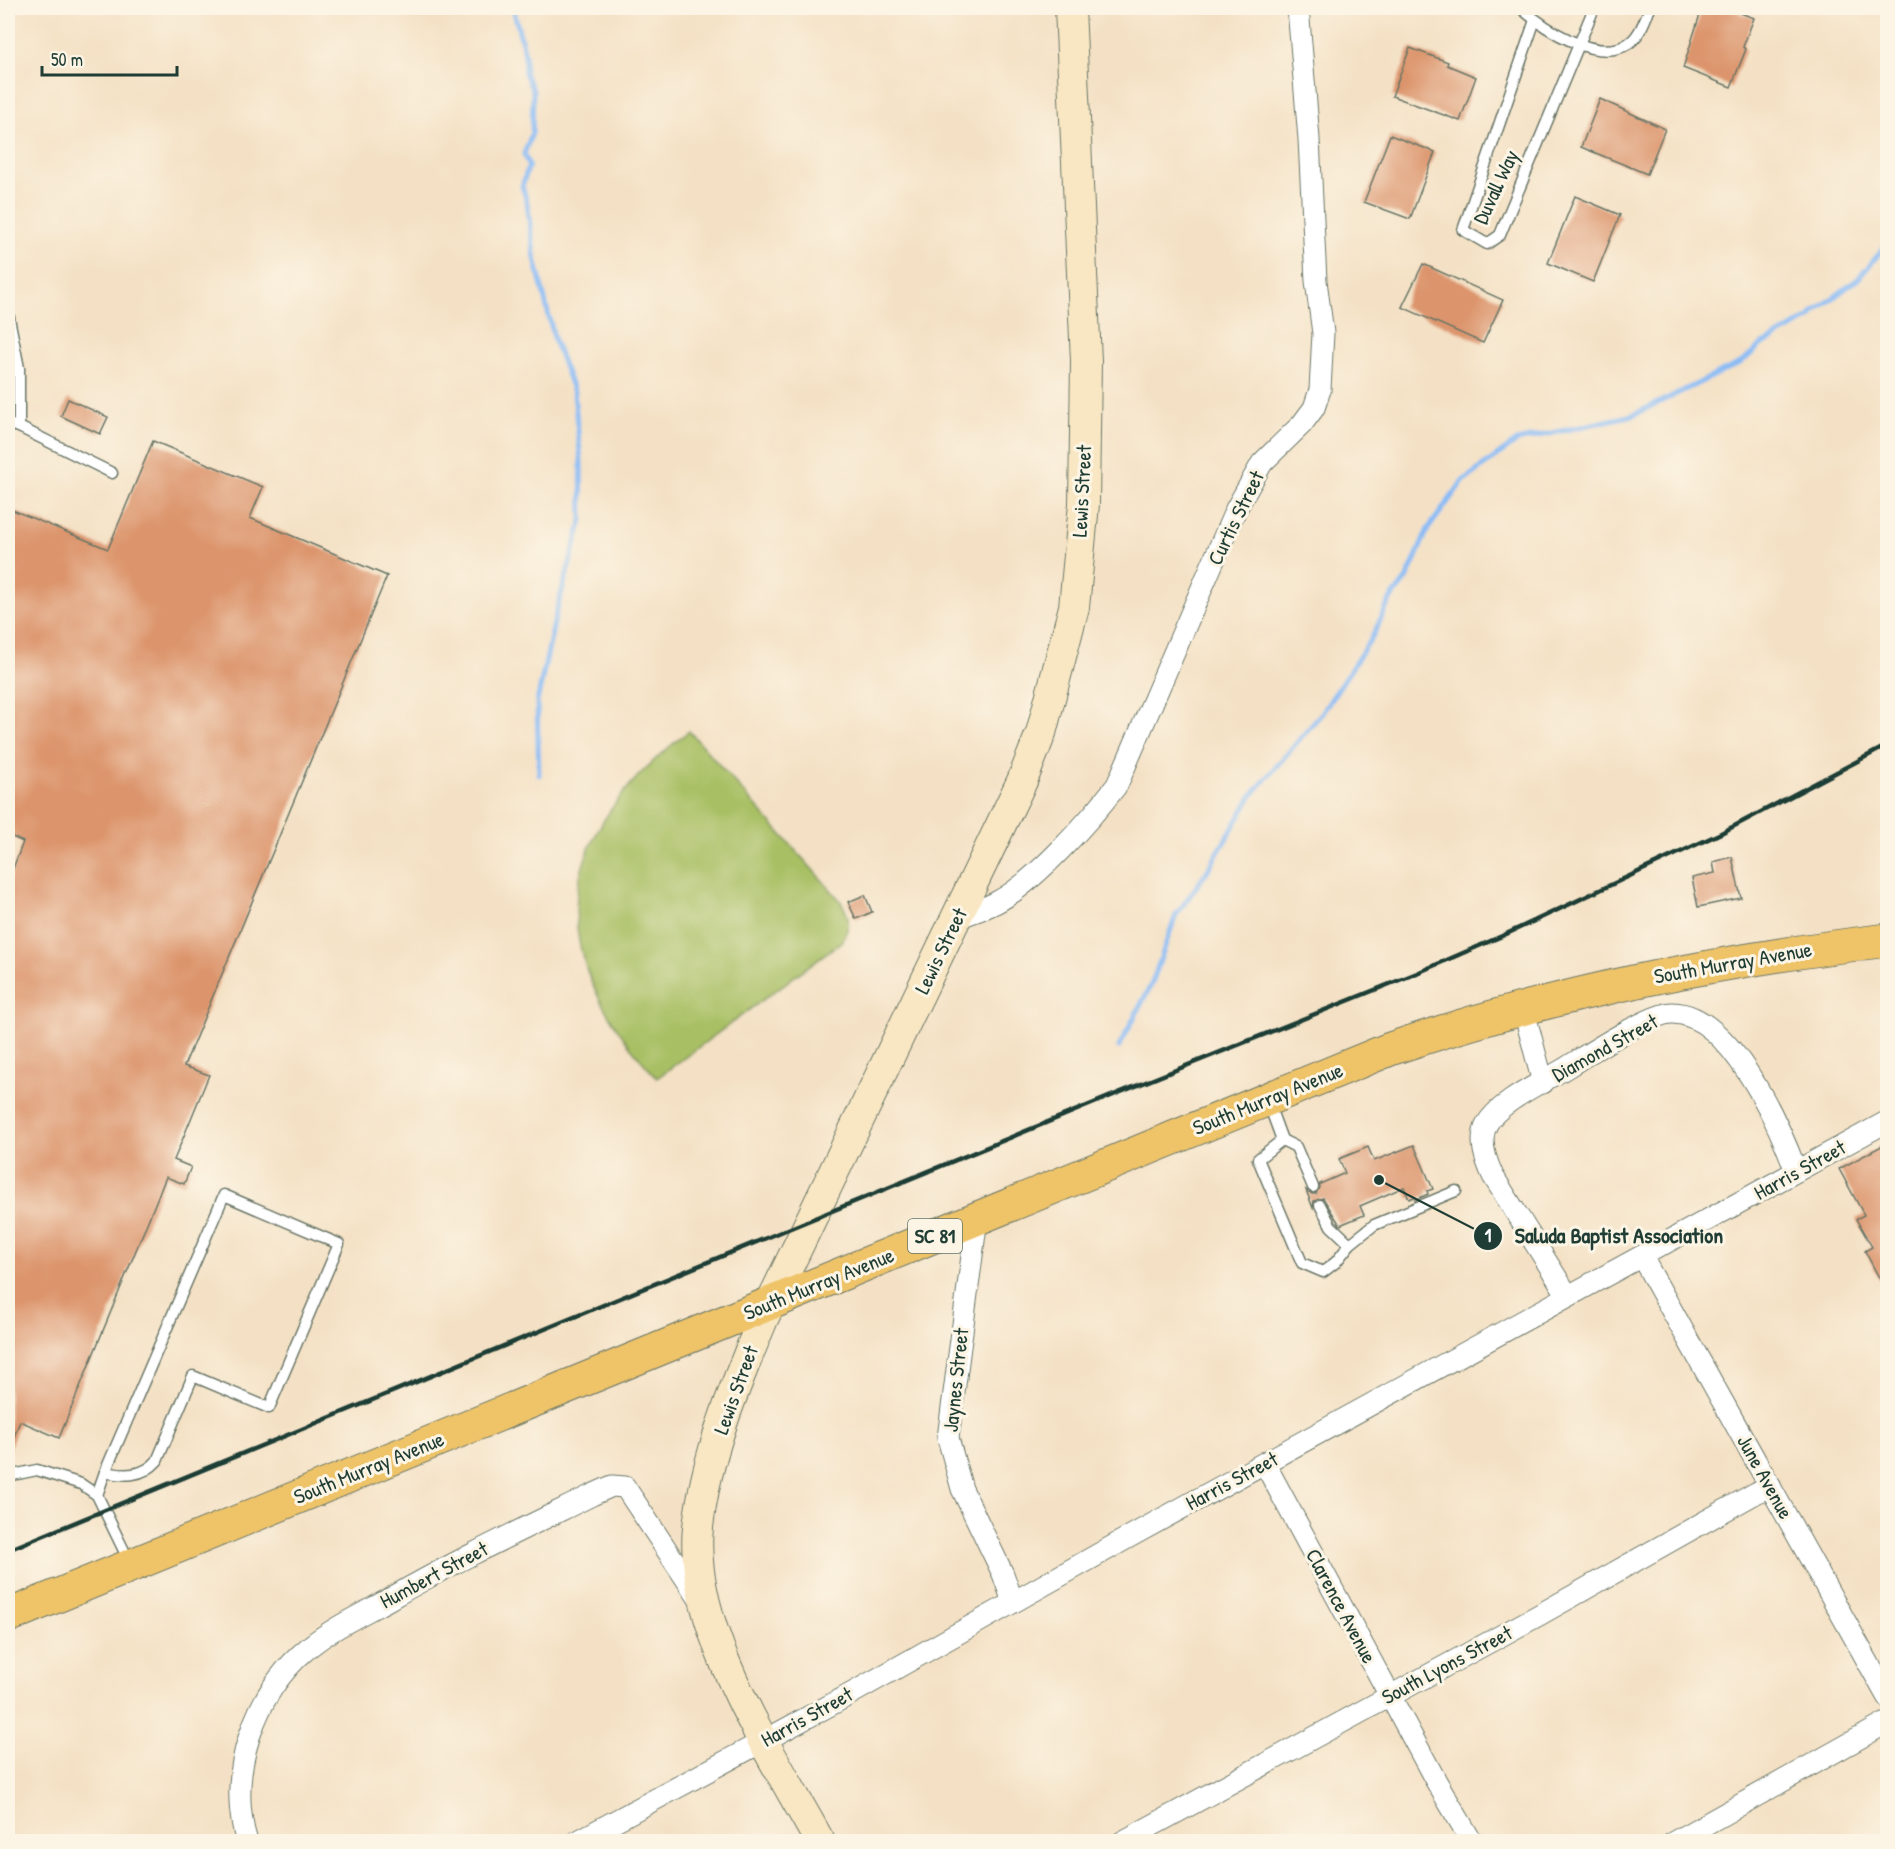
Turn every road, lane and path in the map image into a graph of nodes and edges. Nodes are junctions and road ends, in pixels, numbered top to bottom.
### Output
1 (1070, 8) edge
2 (1299, 8) edge
3 (1521, 8) edge
4 (1594, 8) edge
5 (1650, 8) edge
6 (1534, 20) junction
7 (1578, 45) junction
8 (8, 313) edge
9 (8, 424) edge
10 (19, 427) junction
11 (112, 473) dead end
12 (957, 918) junction
13 (1887, 939) edge
14 (1523, 1007) junction
15 (1543, 1083) junction
16 (1267, 1099) junction
17 (1887, 1121) edge
18 (1282, 1140) junction
19 (1796, 1171) junction
20 (1312, 1187) dead end
21 (1456, 1191) dead end
22 (1320, 1205) dead end
23 (977, 1218) junction
24 (1350, 1244) junction
25 (1642, 1257) junction
26 (1568, 1296) junction
27 (770, 1304) junction
28 (1264, 1464) junction
29 (105, 1472) junction
30 (8, 1476) edge
31 (1770, 1485) junction
32 (97, 1495) junction
33 (131, 1564) junction
34 (1013, 1602) junction
35 (706, 1610) junction
36 (8, 1616) edge
37 (1389, 1696) junction
38 (1887, 1698) edge
39 (1887, 1722) edge
40 (765, 1741) junction
41 (247, 1842) edge
42 (576, 1842) edge
43 (820, 1842) edge
44 (1122, 1842) edge
45 (1472, 1842) edge
46 (1674, 1842) edge

1 - 12 street, Lewis Street
2 - 12 street, Curtis Street
3 - 6 lane
4 - 7 lane, Duvall Way
5 - 7 lane
6 - 7 lane
6 - 7 lane, Duvall Way
8 - 10 lane
9 - 10 lane
10 - 11 lane
12 - 27 street, Lewis Street
13 - 14 main road, South Murray Avenue / SC 81
14 - 15 street, Diamond Street
14 - 16 main road, South Murray Avenue / SC 81
15 - 19 street, Diamond Street
15 - 26 street, Diamond Street
16 - 18 lane
16 - 23 main road, South Murray Avenue / SC 81
17 - 19 street, Harris Street
18 - 20 lane
18 - 24 lane
19 - 25 street, Harris Street
21 - 24 lane
22 - 24 lane
23 - 27 main road, South Murray Avenue / SC 81
23 - 34 street, Jaynes Street
25 - 26 street, Harris Street
25 - 31 street, June Avenue
26 - 28 street, Harris Street
27 - 33 main road, South Murray Avenue / SC 81
27 - 35 street, Lewis Street
28 - 34 street, Harris Street
28 - 37 street, Clarence Avenue
29 - 29 lane
29 - 32 lane
30 - 32 lane
31 - 37 street, South Lyons Street
31 - 38 street, June Avenue
32 - 33 lane
33 - 36 main road, South Murray Avenue / SC 81
34 - 40 street, Harris Street
35 - 40 street, Lewis Street
35 - 41 street, Humbert Street
37 - 44 street, South Lyons Street
37 - 45 street, Clarence Avenue
39 - 46 street
40 - 42 street, Harris Street
40 - 43 street, Lewis Street

